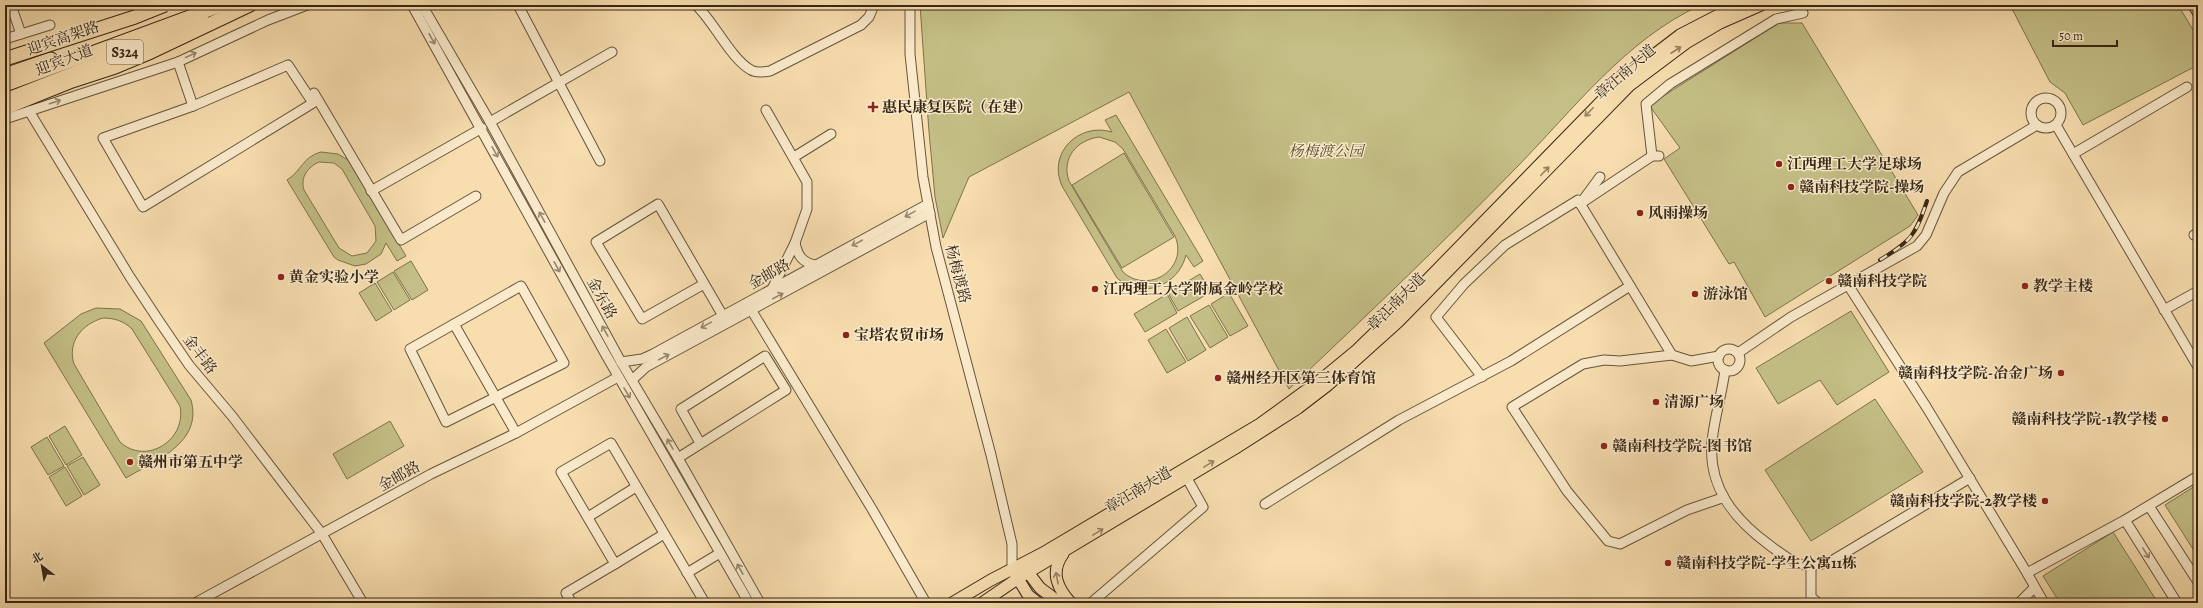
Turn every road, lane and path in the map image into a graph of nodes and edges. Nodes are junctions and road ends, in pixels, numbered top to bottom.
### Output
1 (11, 5) edge
2 (166, 5) edge
3 (198, 5) edge
4 (222, 5) edge
5 (244, 5) edge
6 (250, 5) edge
7 (307, 5) edge
8 (412, 5) edge
9 (422, 5) edge
10 (518, 5) edge
11 (696, 5) edge
12 (874, 5) edge
13 (910, 5) edge
14 (1738, 5) edge
15 (1761, 5) edge
16 (2194, 5) edge
17 (2198, 12) edge
18 (1803, 13) dead end
19 (135, 17) junction
20 (50, 25) dead end
21 (20, 34) junction
22 (5, 39) edge
23 (5, 50) edge
24 (612, 52) dead end
25 (5, 56) edge
26 (5, 59) edge
27 (178, 62) junction
28 (1641, 69) junction
29 (5, 75) edge
30 (558, 83) junction
31 (5, 85) edge
32 (2187, 86) dead end
33 (314, 93) dead end
34 (5, 99) edge
35 (193, 106) junction
36 (5, 108) edge
37 (766, 110) dead end
38 (29, 111) junction
39 (5, 119) edge
40 (490, 122) junction
41 (2037, 125) junction
42 (2056, 125) junction
43 (482, 128) junction
44 (831, 134) dead end
45 (2073, 154) junction
46 (794, 157) junction
47 (600, 161) dead end
48 (1600, 177) dead end
49 (371, 191) junction
50 (476, 196) dead end
51 (1580, 204) junction
52 (929, 209) junction
53 (795, 243) junction
54 (815, 265) junction
55 (704, 284) junction
56 (1848, 285) junction
57 (1630, 286) junction
58 (772, 289) junction
59 (2198, 291) edge
60 (749, 306) junction
61 (2164, 310) junction
62 (723, 316) junction
63 (454, 324) junction
64 (1738, 353) junction
65 (1672, 355) junction
66 (1720, 356) junction
67 (621, 362) junction
68 (2198, 367) edge
69 (1725, 370) junction
70 (618, 377) junction
71 (1482, 377) junction
72 (632, 380) junction
73 (496, 398) junction
74 (516, 433) junction
75 (700, 443) junction
76 (678, 458) junction
77 (1185, 474) junction
78 (2198, 476) edge
79 (1970, 478) junction
80 (636, 487) junction
81 (1722, 498) junction
82 (1266, 504) dead end
83 (2149, 506) junction
84 (588, 517) junction
85 (2125, 520) junction
86 (322, 534) junction
87 (664, 534) junction
88 (1065, 552) junction
89 (720, 553) junction
90 (615, 564) junction
91 (1812, 567) junction
92 (1021, 568) junction
93 (687, 573) junction
94 (2027, 573) junction
95 (1017, 579) junction
96 (2198, 582) edge
97 (2034, 588) junction
98 (1813, 601) edge
99 (195, 603) edge
100 (363, 603) edge
101 (572, 603) edge
102 (705, 603) edge
103 (749, 603) edge
104 (760, 603) edge
105 (926, 603) edge
106 (952, 603) edge
107 (982, 603) edge
108 (1038, 603) edge
109 (1060, 603) edge
110 (1071, 603) edge
111 (1091, 603) edge
112 (2019, 603) edge
113 (2044, 603) edge
114 (2177, 603) edge

1 - 21 street
2 - 19 highway, bridge
2 - 25 main road, 迎宾大道 / S324
3 - 29 highway, 迎宾高架路
4 - 31 highway, 迎宾高架路
5 - 34 main road, 迎宾大道 / S324
6 - 36 highway
27 -> 7 street
8 -> 43 street, 金东路
9 - 40 street, 金东路
10 - 30 street
11 - 12 street
13 - 52 street, 杨梅渡路
14 - 28 main road, 章江南大道
28 -> 15 main road, 章江南大道
16 - 17 main road
18 - 51 street
19 - 23 highway, bridge
19 - 26 highway, bridge
20 - 21 street
21 - 22 street
24 - 30 street
27 - 35 street
38 -> 27 street
28 - 77 main road, 章江南大道
30 - 40 street
30 - 47 street
32 - 45 street
33 - 49 street
35 - 35 street
37 - 46 street
38 - 39 street
38 - 86 street, 金丰路
67 -> 40 street, 金东路
41 - 42 street
41 - 42 street
41 - 56 street
42 - 45 street
43 - 49 street
43 -> 70 street, 金东路
44 - 46 street
45 - 61 street
46 - 53 street
48 - 51 street
49 - 50 street
51 - 57 street
51 - 71 street
52 -> 54 street, 金邮路
60 -> 52 street, 金邮路
52 - 92 street, 杨梅渡路
53 - 54 street
53 - 58 street
54 - 58 street, 金邮路
55 - 55 street
55 - 62 street
56 - 64 street
56 - 79 street
57 - 65 street
57 - 71 street
58 - 60 street, 金邮路
59 - 61 street
60 - 62 street, 金邮路
72 -> 60 street, 金邮路
60 - 105 street
61 - 68 street
62 -> 67 street, 金邮路
63 - 73 street
63 - 73 street
63 - 73 street
64 - 66 street
64 - 69 street
65 - 66 street
65 - 81 street
66 - 69 street
67 - 72 street, 金东路
69 - 81 street
70 - 74 street, 金邮路
70 -> 89 street, 金东路
71 - 82 street
76 -> 72 street, 金东路
73 - 74 street
74 - 86 street, 金邮路
75 - 75 street
75 - 76 street
104 -> 76 street, 金东路
88 -> 77 main road, 章江南大道
77 - 92 main road, 章江南大道
77 - 111 street
78 - 83 street
79 - 91 street
79 - 94 street
80 - 84 street
80 - 84 street
80 - 87 street
81 - 91 street
83 - 85 street
83 - 96 street
84 - 90 street
85 - 94 street
85 -> 114 street
86 - 99 street, 金邮路
86 - 100 street, 金丰路
87 - 90 street
87 - 93 street
88 - 92 main road, 章江南大道
110 -> 88 main road
89 - 93 street
89 - 103 street, 金东路
90 - 101 street
91 - 98 street
92 - 95 main road, 章江南大道
92 - 106 main road
92 - 109 main road
93 - 102 street
94 - 97 street
95 - 107 main road, 章江南大道
95 - 108 main road
97 - 112 street
97 - 113 street

